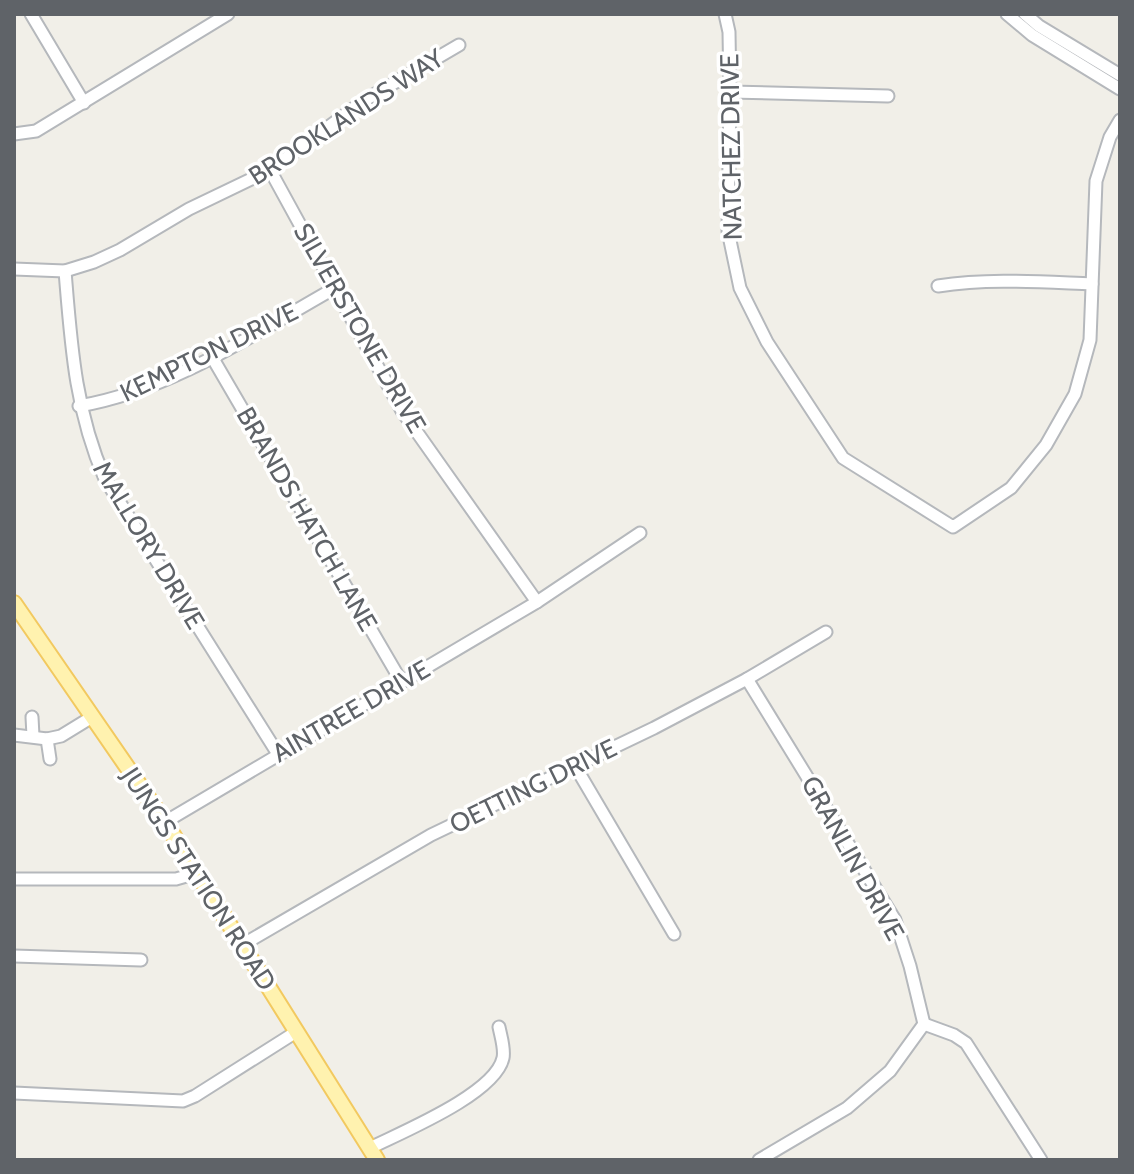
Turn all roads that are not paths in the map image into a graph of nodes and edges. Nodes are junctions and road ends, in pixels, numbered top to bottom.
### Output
1 (31, 14) edge
2 (228, 14) edge
3 (725, 14) edge
4 (1007, 14) edge
5 (1025, 14) edge
6 (459, 45) dead end
7 (1120, 75) edge
8 (1120, 89) edge
9 (730, 92) junction
10 (888, 96) dead end
11 (84, 103) junction
12 (1120, 120) edge
13 (14, 134) edge
14 (270, 170) junction
15 (14, 269) edge
16 (65, 271) junction
17 (1092, 284) junction
18 (938, 286) dead end
19 (335, 288) junction
20 (212, 357) junction
21 (79, 406) junction
22 (640, 533) dead end
23 (537, 602) junction
24 (14, 603) edge
25 (826, 632) dead end
26 (747, 679) junction
27 (401, 681) junction
28 (32, 717) dead end
29 (92, 717) junction
30 (14, 735) edge
31 (33, 736) junction
32 (47, 739) junction
33 (278, 754) junction
34 (50, 759) dead end
35 (575, 766) junction
36 (165, 822) junction
37 (197, 873) junction
38 (14, 879) edge
39 (674, 934) dead end
40 (242, 945) junction
41 (14, 956) edge
42 (141, 960) dead end
43 (924, 1024) junction
44 (499, 1027) dead end
45 (296, 1032) junction
46 (14, 1093) edge
47 (373, 1154) edge
48 (759, 1160) edge
49 (1041, 1160) edge

1 - 11 street
2 - 11 street
3 - 9 street, NATCHEZ DRIVE
4 - 8 street
5 - 7 street
6 - 14 street, BROOKLANDS WAY
9 - 10 street
9 - 17 street, NATCHEZ DRIVE
11 - 13 street
12 - 17 street
14 - 16 street, BROOKLANDS WAY
14 - 19 street, SILVERSTONE DRIVE
15 - 16 street, BROOKLANDS WAY
16 - 21 street, MALLORY DRIVE
17 - 18 street
19 - 20 street, KEMPTON DRIVE
19 - 23 street, SILVERSTONE DRIVE
20 - 21 street, KEMPTON DRIVE
20 - 27 street, BRANDS HATCH LANE
21 - 33 street, MALLORY DRIVE
22 - 23 street, AINTREE DRIVE
23 - 27 street, AINTREE DRIVE
24 - 29 main road, JUNGS STATION ROAD
25 - 26 street, OETTING DRIVE
26 - 35 street, OETTING DRIVE
26 - 43 street, GRANLIN DRIVE
27 - 33 street, AINTREE DRIVE
28 - 31 street
29 - 32 street
29 - 36 main road, JUNGS STATION ROAD
30 - 31 street
31 - 32 street
32 - 34 street
33 - 36 street, AINTREE DRIVE
35 - 39 street
35 - 40 street, OETTING DRIVE
36 - 37 main road, JUNGS STATION ROAD
37 - 38 street
37 - 40 main road, JUNGS STATION ROAD
40 - 45 main road, JUNGS STATION ROAD
41 - 42 street
43 - 48 street
43 - 49 street
44 - 47 street
45 - 46 street
45 - 47 main road, JUNGS STATION ROAD

